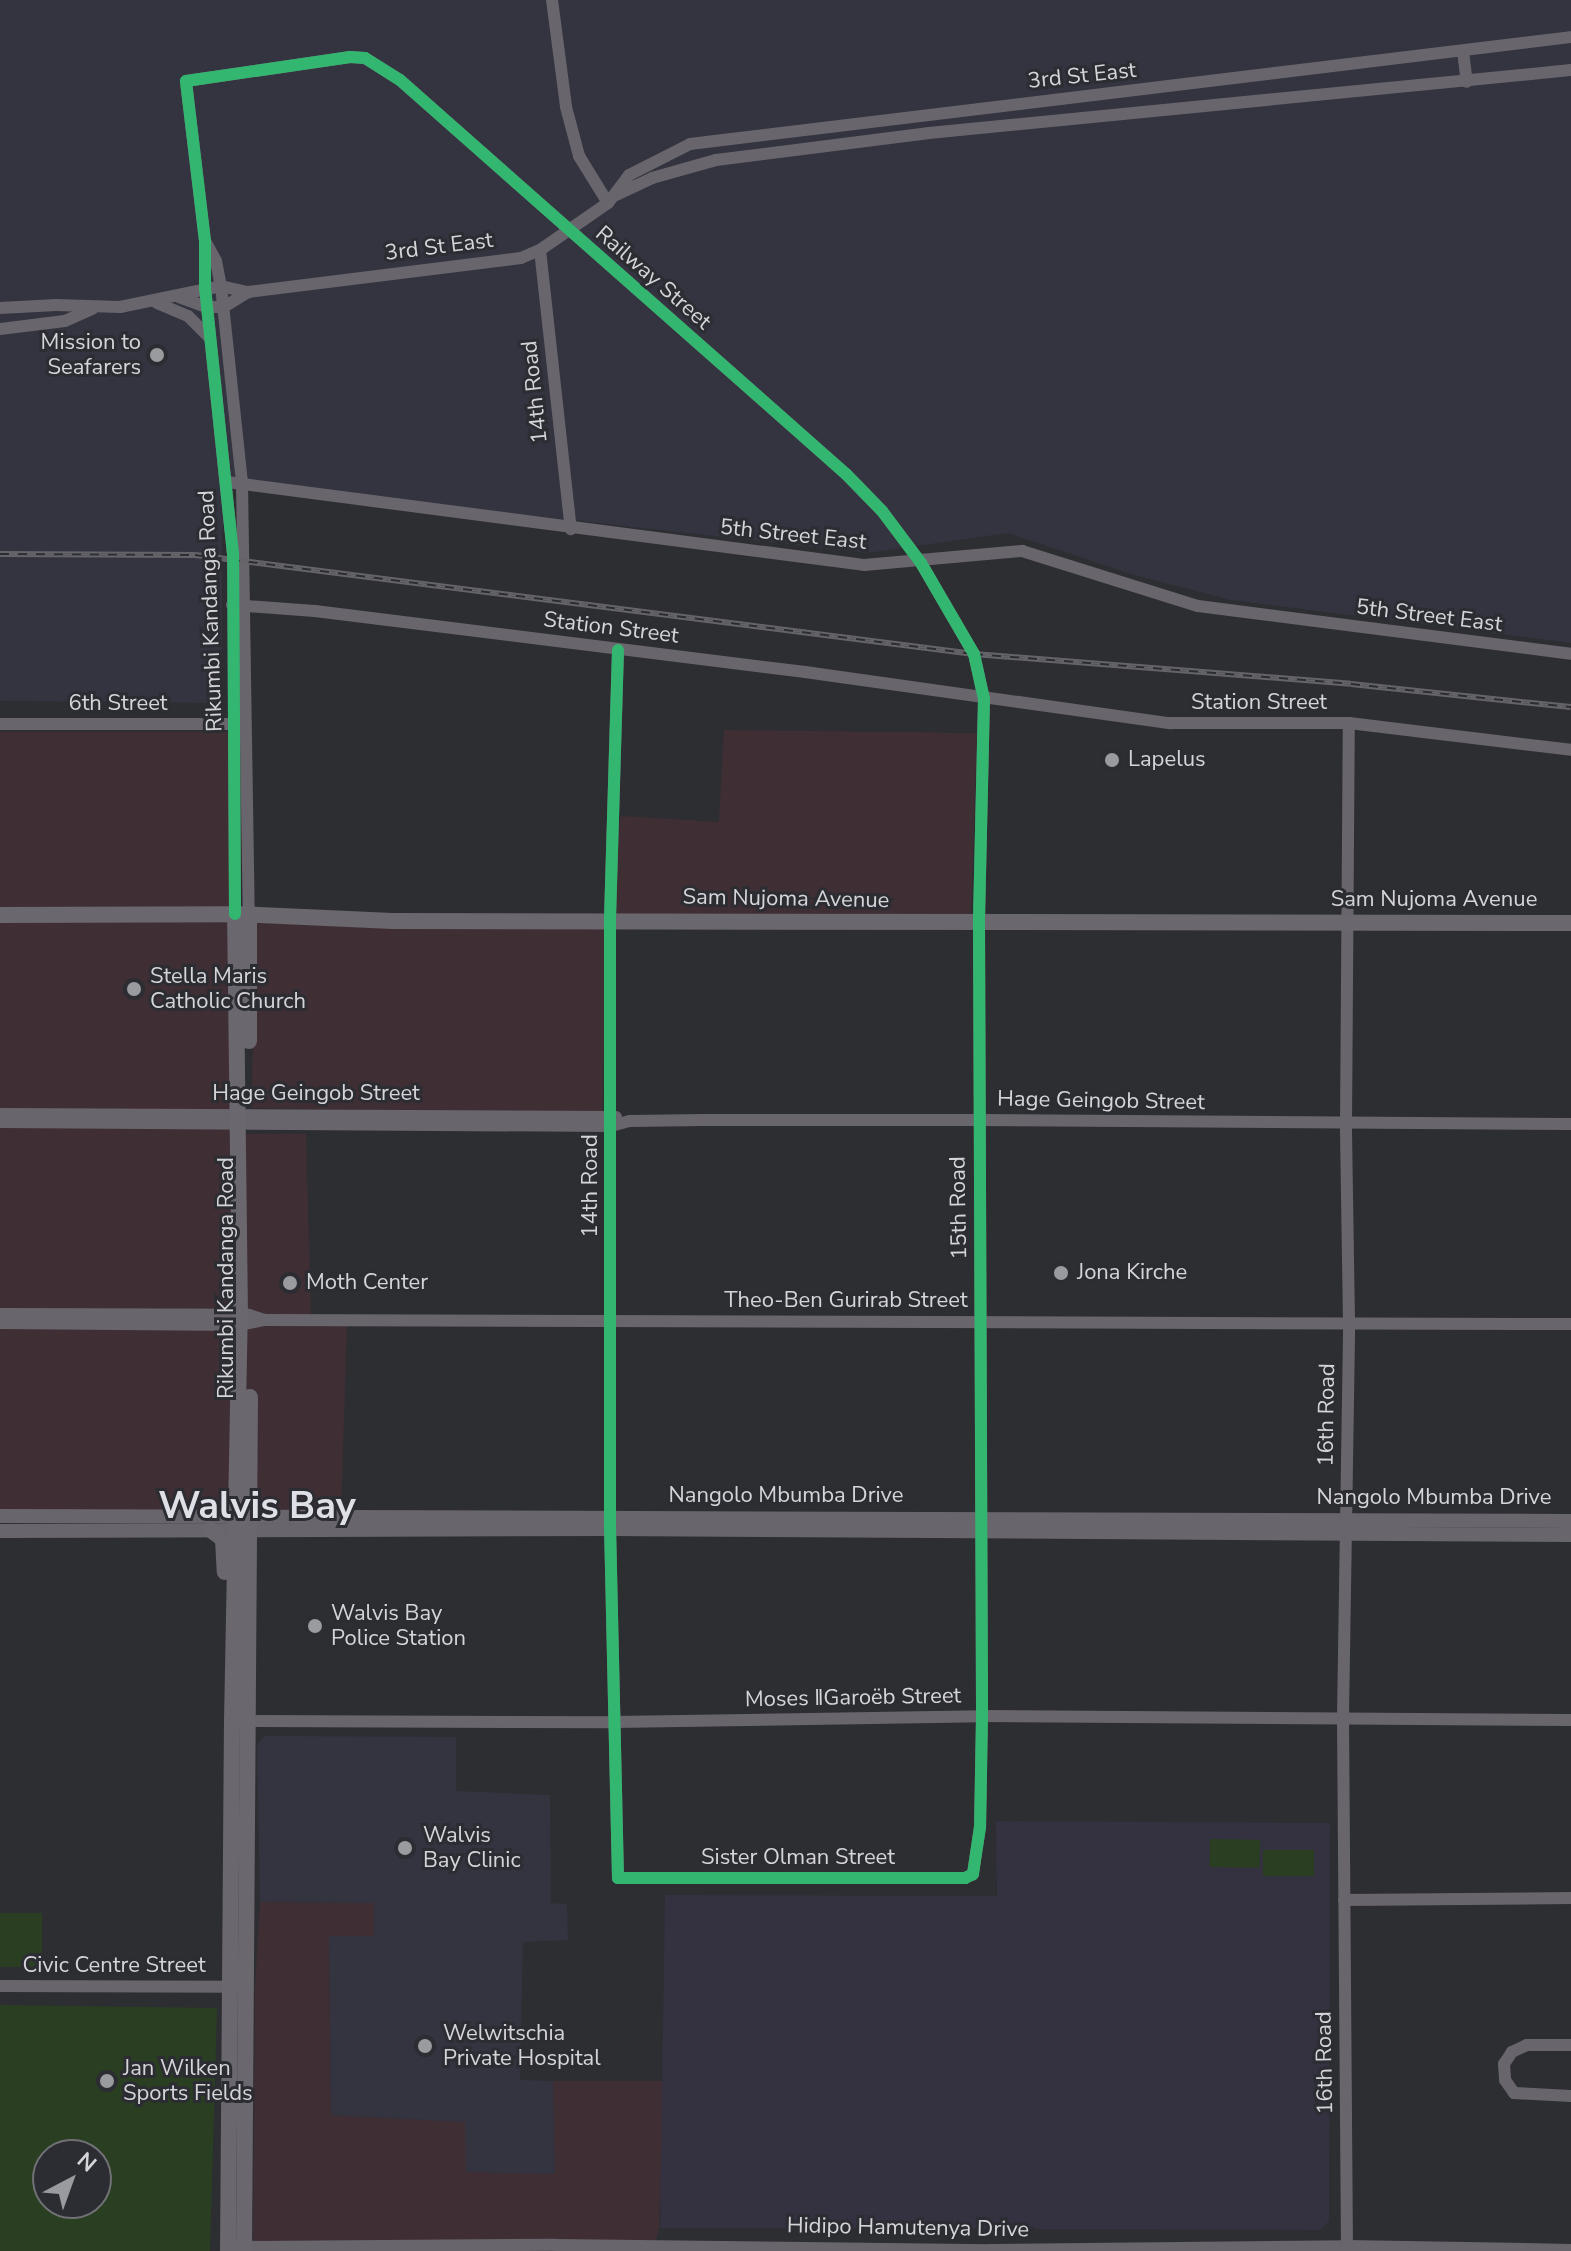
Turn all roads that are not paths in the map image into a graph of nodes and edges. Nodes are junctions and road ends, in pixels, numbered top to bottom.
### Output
1 (552, 0) edge
2 (1571, 37) edge
3 (1463, 51) junction
4 (1571, 70) edge
5 (1292, 73) junction
6 (1467, 82) junction
7 (1204, 83) junction
8 (1296, 96) junction
9 (1207, 105) junction
10 (612, 199) junction
11 (569, 230) junction
12 (205, 241) junction
13 (540, 250) junction
14 (221, 286) junction
15 (205, 289) junction
16 (248, 292) junction
17 (179, 297) junction
18 (153, 301) junction
19 (207, 307) junction
20 (224, 307) junction
21 (0, 308) edge
22 (95, 308) junction
23 (0, 329) edge
24 (210, 338) junction
25 (227, 482) junction
26 (242, 484) junction
27 (571, 529) junction
28 (921, 563) junction
29 (239, 606) junction
30 (618, 650) junction
31 (1571, 654) edge
32 (984, 699) junction
33 (1349, 723) junction
34 (0, 724) edge
35 (242, 724) junction
36 (1571, 750) edge
37 (0, 915) edge
38 (242, 915) junction
39 (610, 919) junction
40 (1347, 921) junction
41 (979, 923) junction
42 (1571, 923) edge
43 (0, 1114) edge
44 (244, 1119) junction
45 (978, 1120) junction
46 (611, 1121) junction
47 (0, 1122) edge
48 (1571, 1124) edge
49 (1346, 1125) junction
50 (0, 1314) edge
51 (248, 1320) junction
52 (610, 1320) junction
53 (980, 1322) junction
54 (1349, 1322) junction
55 (0, 1323) edge
56 (1571, 1324) edge
57 (0, 1516) edge
58 (1571, 1521) edge
59 (243, 1523) junction
60 (610, 1524) junction
61 (979, 1525) junction
62 (1346, 1527) junction
63 (211, 1530) junction
64 (0, 1531) edge
65 (1571, 1535) edge
66 (235, 1603) junction
67 (982, 1716) junction
68 (1343, 1717) junction
69 (1571, 1720) edge
70 (240, 1721) junction
71 (614, 1722) junction
72 (1571, 1898) edge
73 (1344, 1900) junction
74 (0, 1986) edge
75 (237, 1987) junction
76 (1571, 2045) edge
77 (1571, 2096) edge
78 (471, 2248) edge
79 (657, 2248) edge
80 (820, 2248) edge
81 (1347, 2248) edge
82 (236, 2249) edge
83 (299, 2249) edge
84 (990, 2250) edge
85 (1176, 2250) edge
86 (1516, 2250) edge
87 (1571, 2250) edge

1 - 10 street
2 - 3 street, 3rd St East
3 - 5 street, 3rd St East
3 - 6 street
4 - 6 street, 3rd St East
5 - 7 street, 3rd St East
5 - 8 street
6 - 8 street, 3rd St East
7 - 9 street
7 - 10 street, 3rd St East
8 - 9 street, 3rd St East
9 - 10 street, 3rd St East
10 - 11 street, 3rd St East
11 - 12 street, Railway Street
11 - 13 street, 3rd St East
11 - 28 street, Railway Street
12 - 14 street
12 - 15 street
13 - 16 street, 3rd St East
13 - 27 street, 14th Road
14 - 15 street
14 - 16 street, 3rd St East
14 - 20 street, Rikumbi Kandanga Road
15 - 17 street
15 - 19 street, Rikumbi Kandanga Road
16 - 20 street, 3rd St East
17 - 18 street
17 - 19 street
18 - 22 street
18 - 24 street
19 - 20 street
19 - 24 street, Rikumbi Kandanga Road
20 - 26 street, Rikumbi Kandanga Road
21 - 22 street
22 - 23 street
24 - 25 street, Rikumbi Kandanga Road
25 - 26 street, 5th Street East
25 - 29 street, Rikumbi Kandanga Road
26 - 27 street, 5th Street East
26 - 29 street, Rikumbi Kandanga Road
27 - 28 street, 5th Street East
28 - 31 street, 5th Street East
28 - 32 street, Railway Street
29 - 30 street, Station Street
29 - 35 street, Rikumbi Kandanga Road
30 - 32 street, Station Street
30 - 39 street, 14th Road
32 - 33 street, Station Street
32 - 41 street, 15th Road
33 - 36 street, Station Street
33 - 40 street, 16th Road
34 - 35 street, 6th Street
35 - 38 street, Rikumbi Kandanga Road
37 - 38 main road, Sam Nujoma Avenue
38 - 39 main road, Sam Nujoma Avenue
38 - 44 main road, Rikumbi Kandanga Road
39 - 41 main road, Sam Nujoma Avenue
39 - 46 street, 14th Road
40 - 41 main road, Sam Nujoma Avenue
40 - 42 main road, Sam Nujoma Avenue
40 - 49 street, 16th Road
41 - 45 street, 15th Road
43 - 44 street, Hage Geingob Street
44 - 46 street, Hage Geingob Street
44 - 47 street, Hage Geingob Street
44 - 51 main road, Rikumbi Kandanga Road
45 - 46 street, Hage Geingob Street
45 - 49 street, Hage Geingob Street
45 - 53 street, 15th Road
46 - 52 street, 14th Road
48 - 49 street, Hage Geingob Street
49 - 54 street, 16th Road
50 - 51 street, Theo-Ben Gurirab Street
51 - 52 street, Theo-Ben Gurirab Street
51 - 55 street, Theo-Ben Gurirab Street
51 - 59 main road, Rikumbi Kandanga Road
52 - 53 street, Theo-Ben Gurirab Street
52 - 60 street, 14th Road
53 - 54 street, Theo-Ben Gurirab Street
53 - 61 street, 15th Road
54 - 56 street, Theo-Ben Gurirab Street
54 - 62 street, 16th Road
57 - 59 street, Nangolo Mbumba Drive
58 - 62 street, Nangolo Mbumba Drive
59 - 60 street, Nangolo Mbumba Drive
59 - 63 street, Nangolo Mbumba Drive
59 - 66 main road, Rikumbi Kandanga Road
59 - 70 main road, Rikumbi Kandanga Road
60 - 61 street, Nangolo Mbumba Drive
60 - 71 street, 14th Road
61 - 62 street, Nangolo Mbumba Drive
61 - 67 street, 15th Road
62 - 65 street, Nangolo Mbumba Drive
62 - 68 street, 16th Road
63 - 64 street, Nangolo Mbumba Drive
63 - 66 main road
66 - 70 main road, Rikumbi Kandanga Road
67 - 68 street, Moses ǁGaroëb Street
67 - 71 street, Moses ǁGaroëb Street
67 - 71 street, Sister Olman Street
68 - 69 street, Moses ǁGaroëb Street
68 - 73 street, 16th Road
70 - 71 street, Moses ǁGaroëb Street
70 - 75 main road, Rikumbi Kandanga Road
72 - 73 street
73 - 81 street, 16th Road
74 - 75 street, Civic Centre Street
75 - 82 main road, Rikumbi Kandanga Road
76 - 77 street
78 - 79 street, Hidipo Hamutenya Drive
78 - 83 street, Hidipo Hamutenya Drive
79 - 80 street, Hidipo Hamutenya Drive
80 - 84 street, Hidipo Hamutenya Drive
81 - 85 street, Hidipo Hamutenya Drive
81 - 86 street, Hidipo Hamutenya Drive
82 - 83 street, Hidipo Hamutenya Drive
84 - 85 street, Hidipo Hamutenya Drive
86 - 87 street, Hidipo Hamutenya Drive

